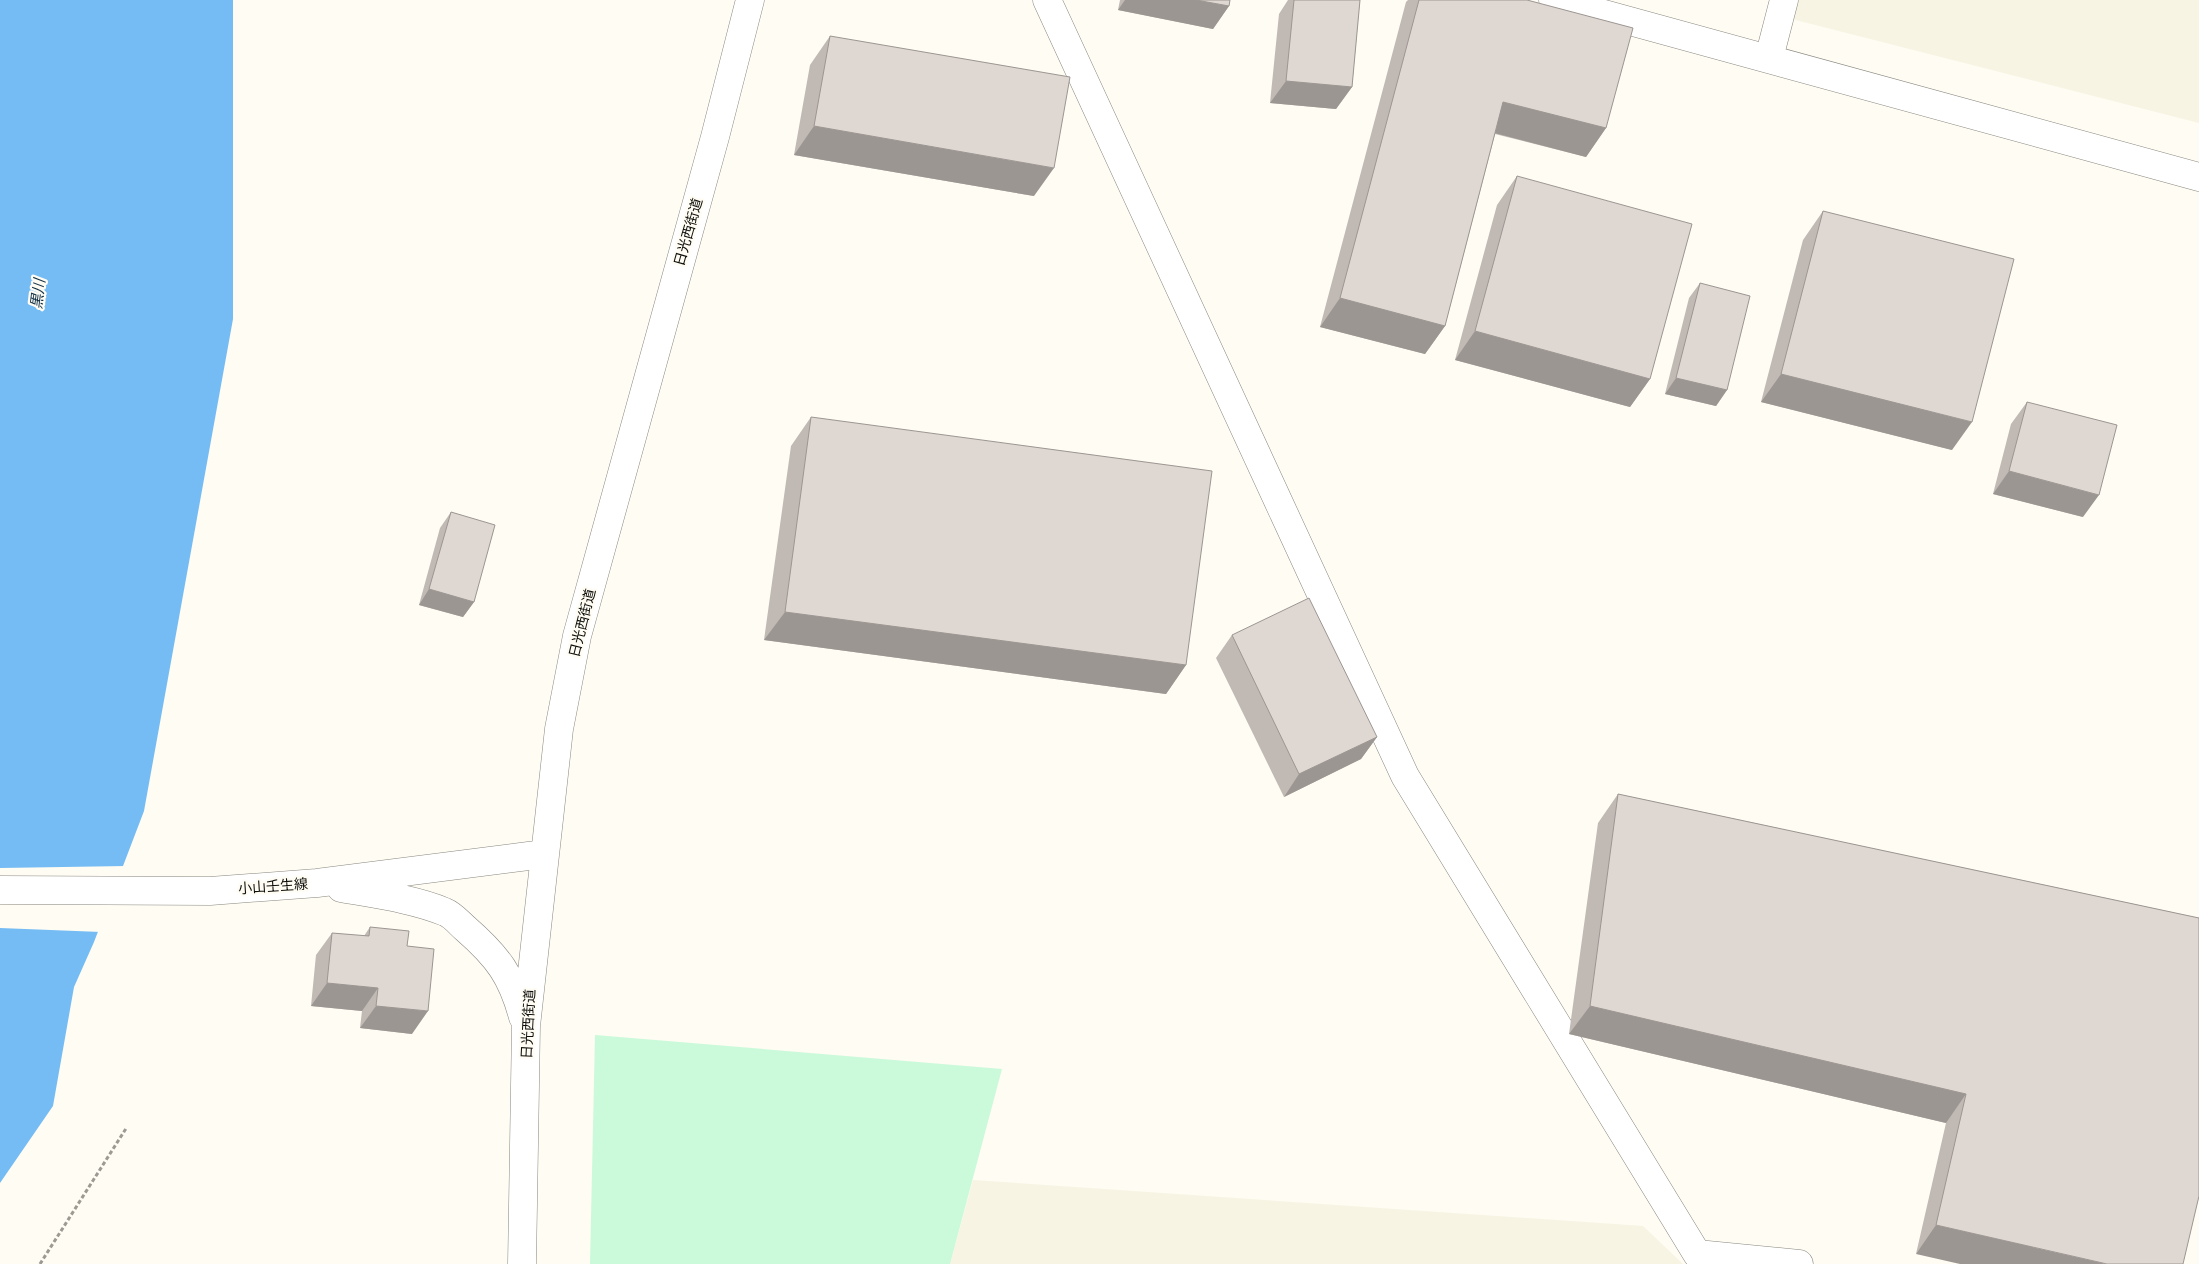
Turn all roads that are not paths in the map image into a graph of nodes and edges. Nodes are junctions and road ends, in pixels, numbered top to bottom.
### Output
1 (750, 0) edge
2 (1047, 0) edge
3 (1553, 0) edge
4 (1784, 0) edge
5 (1769, 58) junction
6 (2199, 176) edge
7 (544, 854) junction
8 (317, 883) junction
9 (0, 890) edge
10 (526, 1026) junction
11 (522, 1264) edge
12 (1799, 1264) edge

1 - 7 street, 日光西街道
2 - 12 street
3 - 5 street
4 - 5 street
5 - 6 street
7 - 8 street, 小山壬生線
7 - 10 street, 日光西街道
8 - 9 street, 小山壬生線
8 - 10 street
10 - 11 street, 日光西街道

